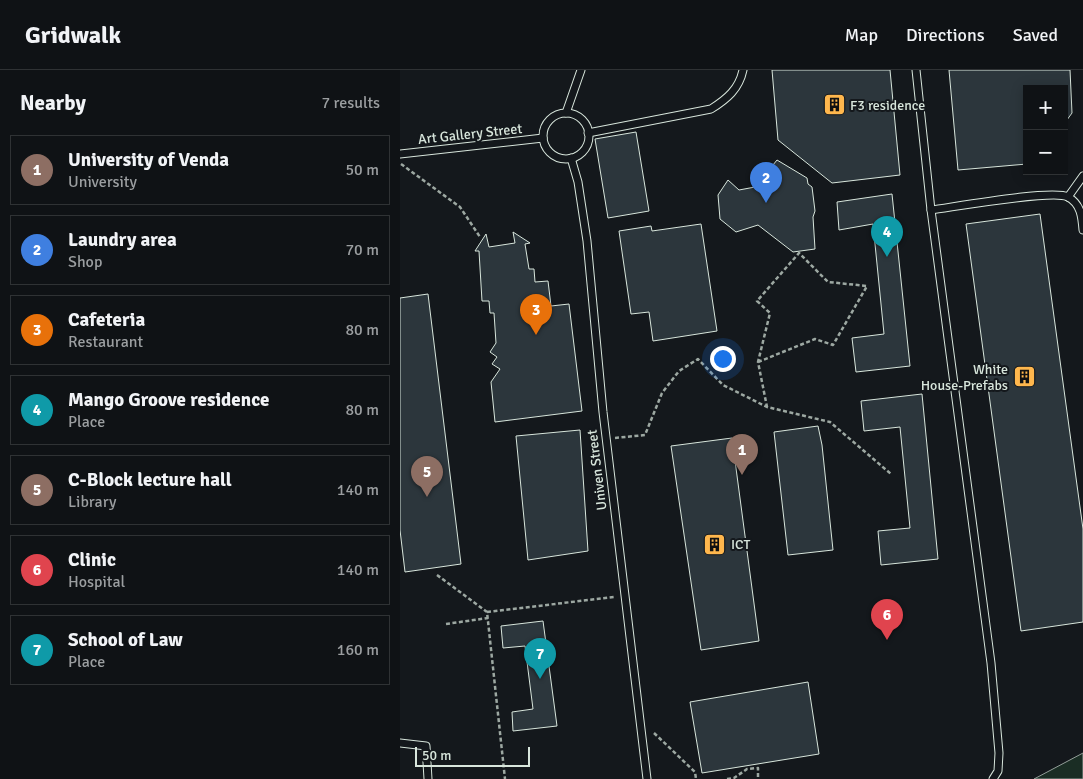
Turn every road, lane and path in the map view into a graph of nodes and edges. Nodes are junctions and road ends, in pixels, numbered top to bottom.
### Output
1 (581, 70) edge
2 (743, 70) edge
3 (916, 70) edge
4 (566, 113) junction
5 (588, 133) junction
6 (543, 138) junction
7 (400, 154) edge
8 (572, 158) junction
9 (400, 164) edge
10 (1083, 176) edge
11 (1068, 196) junction
12 (931, 210) junction
13 (1083, 230) edge
14 (480, 237) dead end
15 (758, 362) junction
16 (768, 407) junction
17 (606, 439) junction
18 (891, 474) dead end
19 (437, 575) dead end
20 (624, 596) junction
21 (487, 612) junction
22 (488, 618) junction
23 (446, 624) dead end
24 (639, 719) junction
25 (400, 743) edge
26 (428, 779) edge
27 (505, 779) edge
28 (647, 779) edge
29 (696, 779) edge
30 (728, 779) edge
31 (758, 779) edge
32 (993, 779) edge

1 - 4 lane
2 - 5 lane
3 - 12 lane
4 - 5 lane
4 - 6 lane
5 - 8 lane
6 - 7 lane, Art Gallery Street
6 - 8 lane
8 - 17 lane, Univen Street
9 - 14 path
10 - 11 lane
11 - 12 lane
11 - 13 lane
12 - 32 lane
15 - 15 path
15 - 16 path
16 - 17 path
16 - 18 path
17 - 20 lane, Univen Street
19 - 21 path
20 - 21 path
20 - 24 lane, Univen Street
21 - 22 path
22 - 23 path
22 - 27 path
24 - 28 lane, Univen Street
24 - 29 path
25 - 26 lane
30 - 31 path

